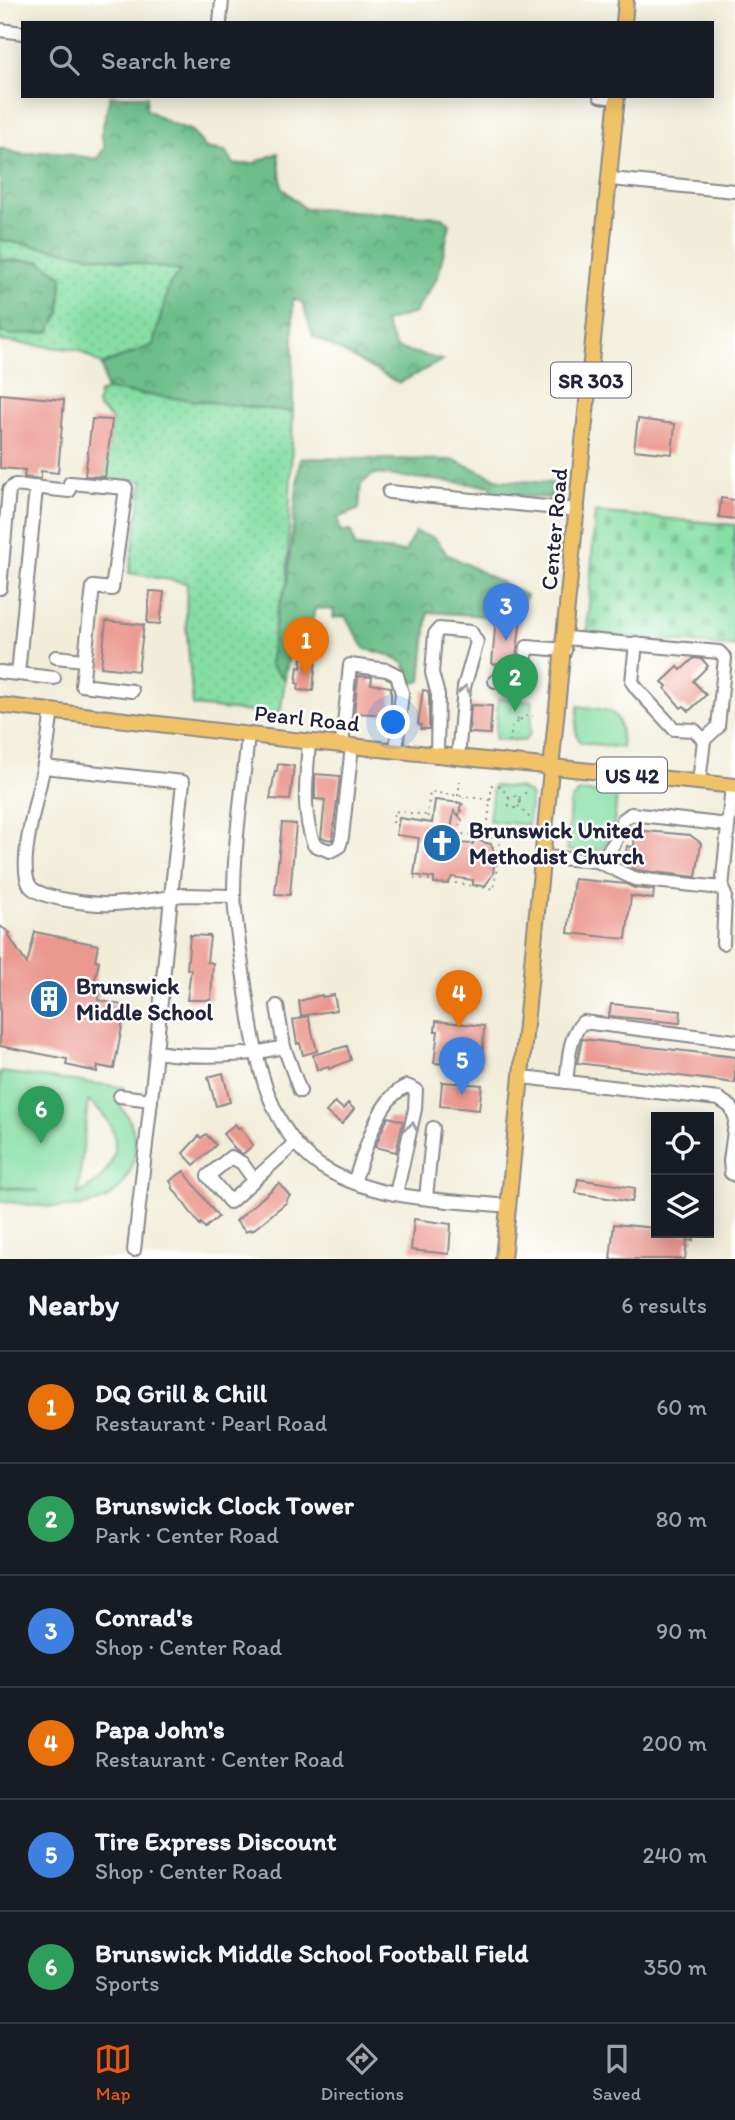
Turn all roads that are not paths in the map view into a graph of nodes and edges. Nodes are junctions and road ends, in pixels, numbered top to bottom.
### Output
1 (222, 0) edge
2 (626, 0) edge
3 (220, 21) edge
4 (624, 21) edge
5 (0, 30) edge
6 (21, 33) edge
7 (617, 98) edge
8 (611, 180) junction
9 (735, 191) edge
10 (36, 488) junction
11 (389, 492) dead end
12 (578, 510) junction
13 (0, 588) edge
14 (636, 643) junction
15 (565, 644) junction
16 (57, 657) dead end
17 (85, 660) junction
18 (0, 672) edge
19 (18, 674) junction
20 (54, 678) dead end
21 (495, 681) dead end
22 (132, 691) dead end
23 (0, 705) edge
24 (52, 711) junction
25 (248, 735) junction
26 (704, 740) junction
27 (309, 741) junction
28 (347, 745) junction
29 (396, 750) junction
30 (437, 755) junction
31 (458, 758) junction
32 (553, 767) junction
33 (44, 768) junction
34 (699, 782) junction
35 (734, 786) edge
36 (728, 825) junction
37 (544, 856) junction
38 (597, 861) junction
39 (722, 888) junction
40 (234, 896) junction
41 (171, 897) junction
42 (723, 943) dead end
43 (277, 1006) dead end
44 (735, 1041) edge
45 (284, 1047) junction
46 (156, 1052) junction
47 (257, 1054) junction
48 (522, 1077) junction
49 (566, 1082) junction
50 (300, 1091) dead end
51 (120, 1096) dead end
52 (151, 1100) junction
53 (735, 1117) edge
54 (735, 1123) edge
55 (433, 1128) dead end
56 (295, 1143) junction
57 (735, 1175) edge
58 (254, 1180) dead end
59 (354, 1182) junction
60 (396, 1194) junction
61 (426, 1198) junction
62 (509, 1206) junction
63 (134, 1250) dead end
64 (503, 1259) edge

1 - 3 street
2 - 4 main road
5 - 6 street
7 - 8 main road, Center Road / SR 303
8 - 9 street
8 - 12 main road, Center Road / SR 303
10 - 13 street
10 - 17 street
10 - 19 street
11 - 12 street
12 - 15 main road, Center Road / SR 303
14 - 15 street
14 - 26 street
14 - 26 street
15 - 21 street
15 - 32 main road, Center Road / SR 303
16 - 17 street
17 - 22 street
18 - 19 street
19 - 20 street
23 - 24 main road, Pearl Road / US 42
24 - 25 main road, Pearl Road / US 42
24 - 33 street
25 - 27 main road, Pearl Road / US 42
25 - 40 street
26 - 34 street
27 - 28 main road, Pearl Road / US 42
27 - 28 street
28 - 29 main road, Pearl Road / US 42
28 - 29 street
29 - 30 main road, Pearl Road / US 42
30 - 31 main road, Pearl Road / US 42
31 -> 30 street
31 - 32 main road, Pearl Road / US 42
32 - 34 main road, Pearl Road / US 42
32 - 37 main road, Center Road / SR 303
33 - 41 street
33 - 41 street
34 - 35 main road, Pearl Road / US 42
35 - 36 street
36 - 38 street
36 - 39 street
37 - 38 street
37 - 48 main road, Center Road / SR 303
38 - 39 street
39 - 42 street
40 - 41 street
40 - 47 street
41 - 46 street
43 - 45 street
44 - 49 street
45 - 47 street
45 - 50 street
46 - 47 street
46 - 52 street
47 - 56 street
48 - 49 street
48 - 62 main road, Center Road / SR 303
49 - 53 street
51 - 52 street
52 - 63 street
54 - 57 street
55 - 61 street
56 - 58 street
56 - 59 street
59 - 60 street
60 -> 59 street
60 - 61 street
61 - 62 street
62 - 64 main road, Center Road / SR 303

